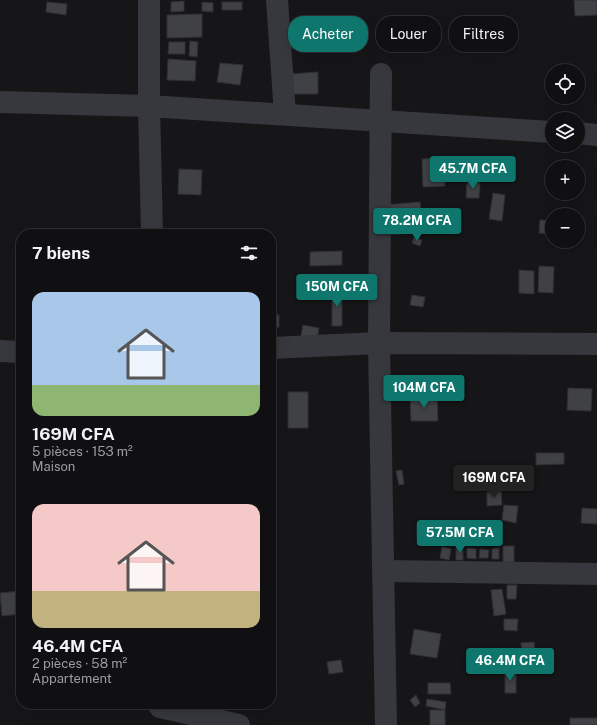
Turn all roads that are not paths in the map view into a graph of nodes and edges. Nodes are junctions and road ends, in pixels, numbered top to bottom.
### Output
1 (149, 0) edge
2 (277, 0) edge
3 (381, 74) dead end
4 (0, 102) edge
5 (149, 106) junction
6 (285, 114) junction
7 (380, 120) junction
8 (545, 132) edge
9 (585, 134) edge
10 (597, 135) edge
11 (152, 229) edge
12 (379, 342) junction
13 (597, 344) edge
14 (276, 348) edge
15 (0, 352) edge
16 (16, 352) edge
17 (383, 571) junction
18 (597, 574) edge
19 (158, 712) edge
20 (239, 725) edge
21 (386, 725) edge

1 - 5 street
2 - 6 street
3 - 7 street
4 - 5 street
5 - 6 street
5 - 11 street
6 - 7 street
7 - 8 street
7 - 12 street
9 - 10 street
12 - 13 street
12 - 14 street
12 - 17 street
15 - 16 street
17 - 18 street
17 - 21 street
19 - 20 street

